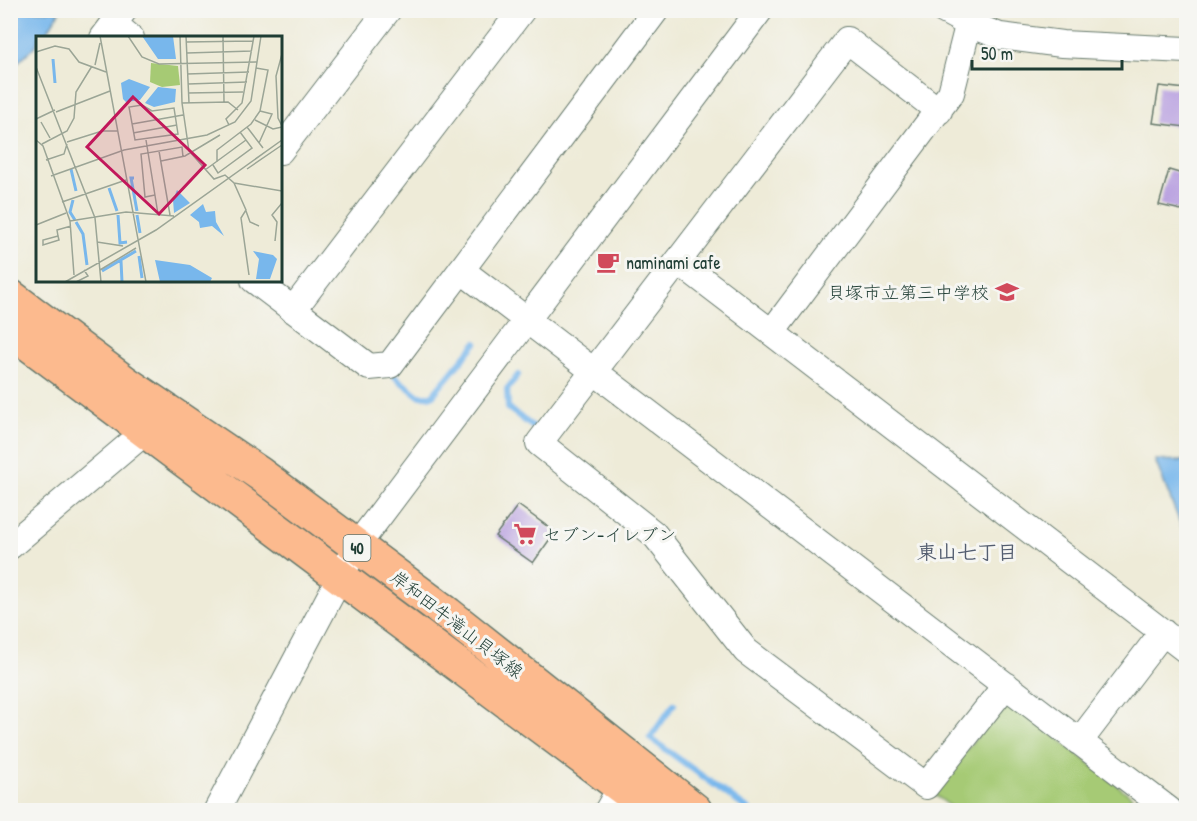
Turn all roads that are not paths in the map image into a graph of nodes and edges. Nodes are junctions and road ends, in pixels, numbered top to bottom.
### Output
1 (388, 10) edge
2 (522, 10) edge
3 (656, 10) edge
4 (760, 10) edge
5 (943, 10) edge
6 (971, 17) edge
7 (1186, 50) edge
8 (939, 111) junction
9 (282, 148) edge
10 (678, 261) junction
11 (461, 270) junction
12 (257, 282) edge
13 (10, 296) edge
14 (293, 310) junction
15 (527, 320) junction
16 (10, 330) edge
17 (772, 332) junction
18 (594, 371) junction
19 (146, 431) junction
20 (10, 546) edge
21 (356, 547) junction
22 (340, 576) junction
23 (1163, 632) junction
24 (1186, 650) edge
25 (1006, 685) junction
26 (1079, 742) junction
27 (614, 799) edge
28 (217, 810) edge
29 (652, 810) edge
30 (695, 810) edge
31 (1169, 810) edge

1 - 9 street
2 - 14 street
3 - 11 street
4 - 15 street
5 - 6 street
6 - 7 street
6 - 8 street
8 - 10 street
8 - 17 street
10 - 17 street
10 - 18 street
11 - 14 street
11 - 15 street
12 - 14 street
13 - 21 main road, 岸和田牛滝山貝塚線 / 40
15 - 18 street
15 - 21 street
16 - 19 main road, 岸和田牛滝山貝塚線 / 40
17 - 23 street
18 - 25 street
18 - 25 street
19 - 20 street
19 - 22 main road, 岸和田牛滝山貝塚線 / 40
21 - 22 street
21 - 30 main road, 岸和田牛滝山貝塚線 / 40
22 - 27 main road, 岸和田牛滝山貝塚線 / 40
22 - 28 street
23 - 24 street
23 - 26 street
25 - 26 street
26 - 31 street
27 - 29 main road, 岸和田牛滝山貝塚線 / 40

